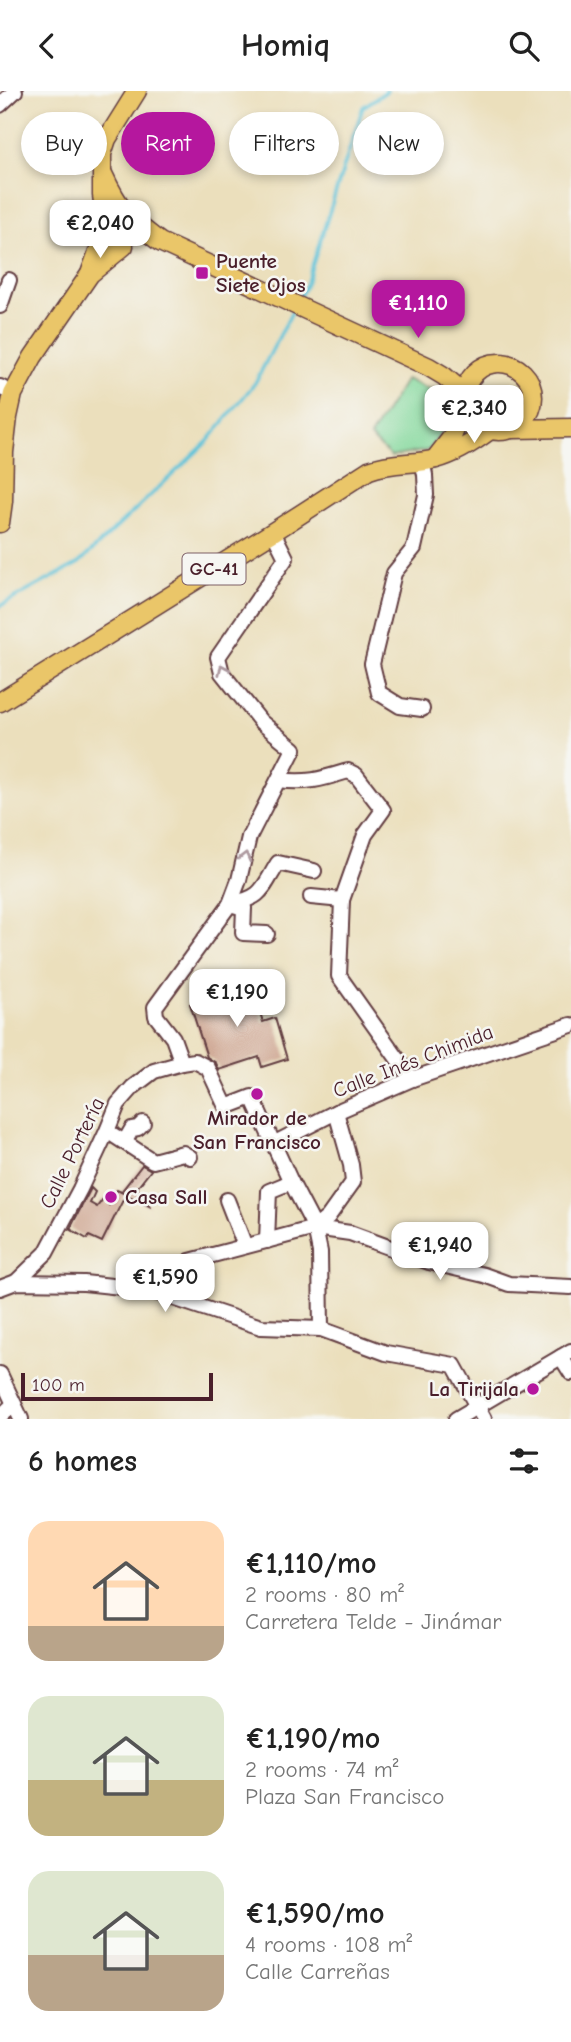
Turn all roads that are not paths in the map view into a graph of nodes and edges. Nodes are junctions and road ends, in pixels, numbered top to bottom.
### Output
1 (15, 91) edge
2 (137, 91) edge
3 (0, 105) edge
4 (107, 139) edge
5 (103, 175) edge
6 (103, 175) edge
7 (130, 220) junction
8 (105, 229) junction
9 (160, 242) junction
10 (126, 246) junction
11 (90, 274) junction
12 (9, 280) dead end
13 (0, 306) edge
14 (429, 367) junction
15 (478, 369) junction
16 (6, 391) edge
17 (534, 395) junction
18 (465, 399) junction
19 (512, 429) junction
20 (571, 429) edge
21 (490, 430) junction
22 (428, 460) junction
23 (0, 523) edge
24 (273, 533) junction
25 (0, 702) edge
26 (422, 709) dead end
27 (279, 780) junction
28 (314, 871) dead end
29 (311, 897) dead end
30 (342, 900) junction
31 (230, 904) junction
32 (267, 934) dead end
33 (571, 1025) edge
34 (182, 1062) junction
35 (412, 1079) junction
36 (336, 1112) junction
37 (143, 1123) dead end
38 (107, 1131) junction
39 (125, 1141) junction
40 (273, 1144) junction
41 (190, 1157) dead end
42 (291, 1182) junction
43 (227, 1200) dead end
44 (315, 1228) junction
45 (267, 1241) junction
46 (245, 1246) junction
47 (16, 1282) junction
48 (571, 1287) edge
49 (0, 1288) edge
50 (149, 1290) junction
51 (321, 1329) junction
52 (566, 1354) edge
53 (571, 1373) edge
54 (0, 1374) edge
55 (14, 1404) junction
56 (480, 1413) edge
57 (0, 1417) edge
58 (21, 1419) edge
59 (456, 1419) edge

1 - 3 street
2 - 4 main road
5 - 7 main road
6 - 8 main road
7 - 8 main road
7 - 9 main road
7 - 10 main road
8 - 10 main road
8 - 11 main road
9 - 10 main road
9 - 14 main road
10 - 11 main road
11 - 16 main road
12 - 13 street
14 - 15 main road
14 - 18 main road
15 - 17 main road
15 - 18 main road
16 - 23 main road
17 - 19 main road
17 - 20 main road
18 - 21 main road
18 - 22 main road
19 - 20 main road
19 - 21 main road
21 - 22 main road, GC-41
22 - 24 main road, GC-41
22 - 26 street
24 - 25 main road, GC-41
27 -> 24 street
27 - 30 street
31 -> 27 street
28 - 31 street
29 - 30 street
30 - 35 street
31 - 32 street
31 - 34 street
33 - 35 street, Calle Inés Chimida
34 - 38 street, Calle Portería
34 - 40 street
35 - 36 street, Calle Inés Chimida
36 - 40 street, Calle Inés Chimida
36 - 44 street
37 - 39 street
38 - 39 street
38 - 47 street, Calle Portería
39 - 41 street
40 - 42 street
42 - 44 street
42 - 45 street
43 - 46 street
44 - 45 street
44 - 48 street
44 - 51 street
45 - 46 street
46 - 50 street
47 - 49 street
47 - 50 street
50 - 51 street
51 - 56 street
52 - 53 street
52 - 56 street
54 - 55 street
55 - 57 street
55 - 58 street
56 - 59 street

